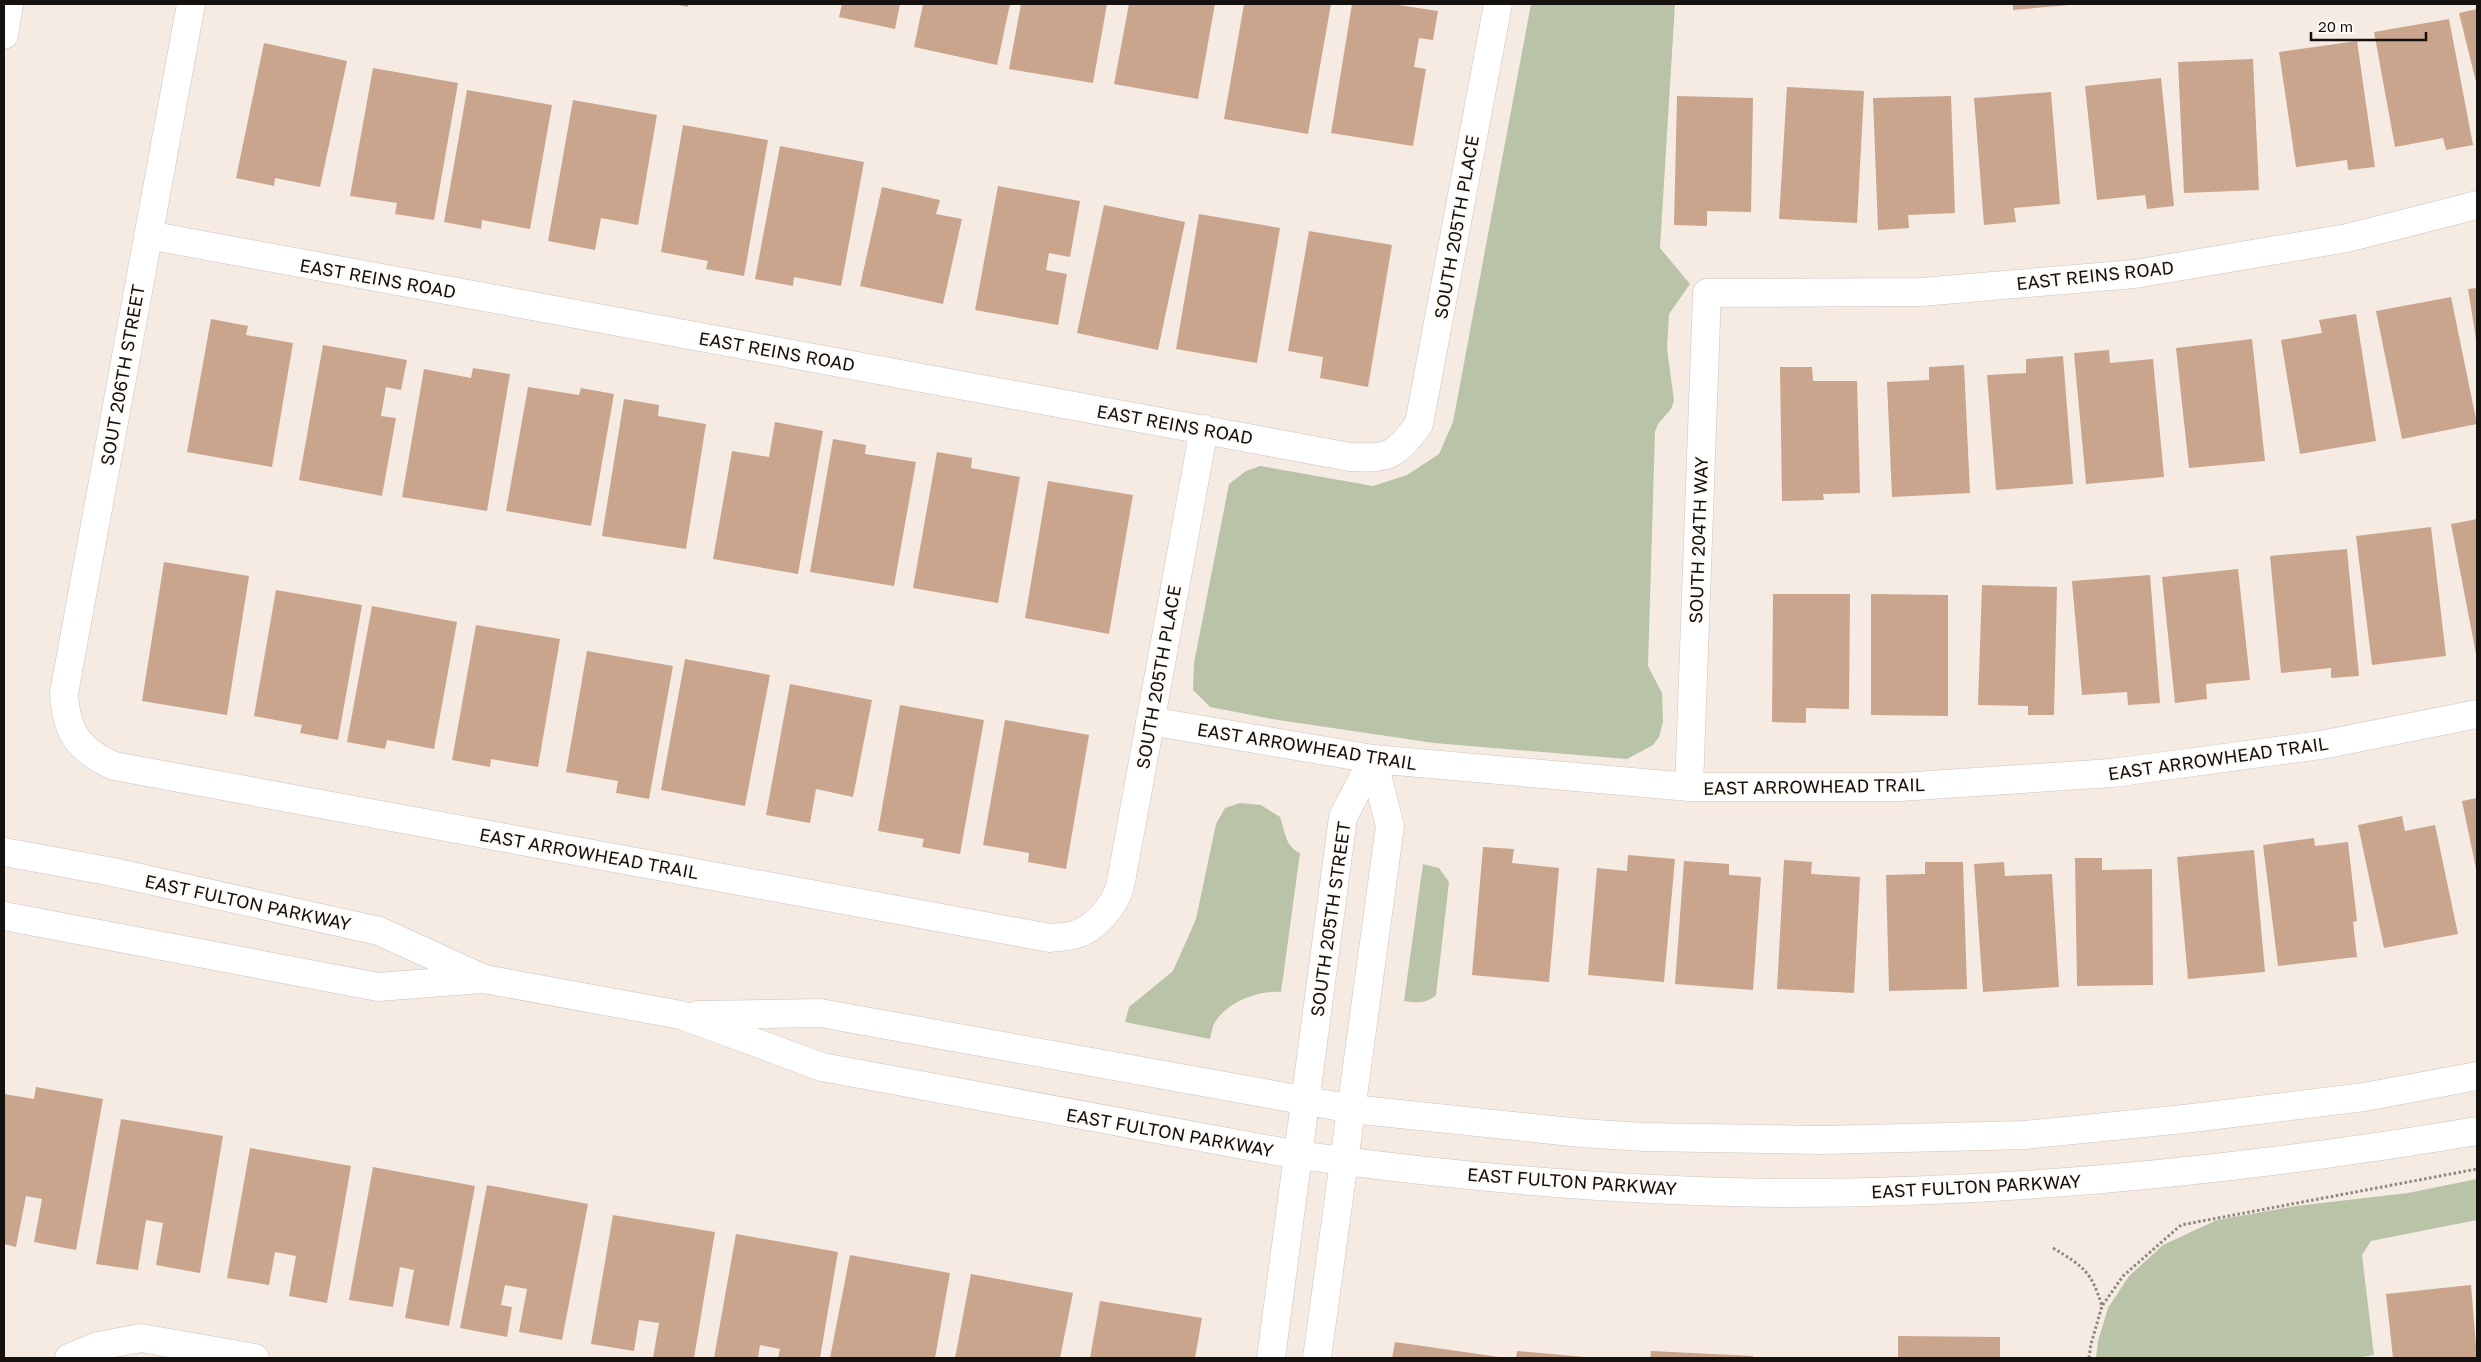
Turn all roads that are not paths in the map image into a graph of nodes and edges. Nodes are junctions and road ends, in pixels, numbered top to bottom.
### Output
1 (10, 4) edge
2 (191, 4) edge
3 (1498, 4) edge
4 (4, 35) edge
5 (2477, 205) edge
6 (148, 235) junction
7 (1707, 293) joint
8 (1204, 430) junction
9 (1403, 446) joint
10 (2477, 714) edge
11 (1150, 721) junction
12 (80, 743) joint
13 (1373, 759) junction
14 (1689, 787) junction
15 (4, 852) edge
16 (4, 916) edge
17 (1101, 920) joint
18 (484, 978) junction
19 (682, 1015) junction
20 (2477, 1076) edge
21 (1305, 1101) junction
22 (1352, 1109) junction
23 (2477, 1131) edge
24 (1298, 1155) junction
25 (1345, 1162) junction
26 (69, 1358) edge
27 (255, 1358) edge
28 (1271, 1358) edge
29 (1317, 1358) edge

1 - 4 street
2 - 6 street, SOUT 206TH STREET
3 - 9 street, SOUTH 205TH PLACE
5 - 7 street, EAST REINS ROAD
6 - 8 street, EAST REINS ROAD
6 - 12 street, SOUT 206TH STREET
7 - 14 street, SOUTH 204TH WAY
8 - 9 street, EAST REINS ROAD
8 - 11 street, SOUTH 205TH PLACE
10 - 14 street, EAST ARROWHEAD TRAIL
11 - 13 street, EAST ARROWHEAD TRAIL
11 - 17 street, SOUTH 205TH PLACE
12 - 17 street, EAST ARROWHEAD TRAIL
13 - 14 street, EAST ARROWHEAD TRAIL
13 - 21 street, SOUTH 205TH STREET
13 - 22 street
15 - 18 street, EAST FULTON PARKWAY
16 - 18 street, EAST FULTON PARKWAY
18 - 19 street, EAST FULTON PARKWAY
19 - 21 street, EAST FULTON PARKWAY
19 - 24 street, EAST FULTON PARKWAY
20 - 22 street, EAST FULTON PARKWAY
21 - 22 street, EAST FULTON PARKWAY
21 - 24 street, SOUTH 205TH STREET
22 - 25 street
23 - 25 street, EAST FULTON PARKWAY
24 - 25 street, EAST FULTON PARKWAY
24 - 28 street, SOUTH 205TH STREET
25 - 29 street
26 - 27 street

